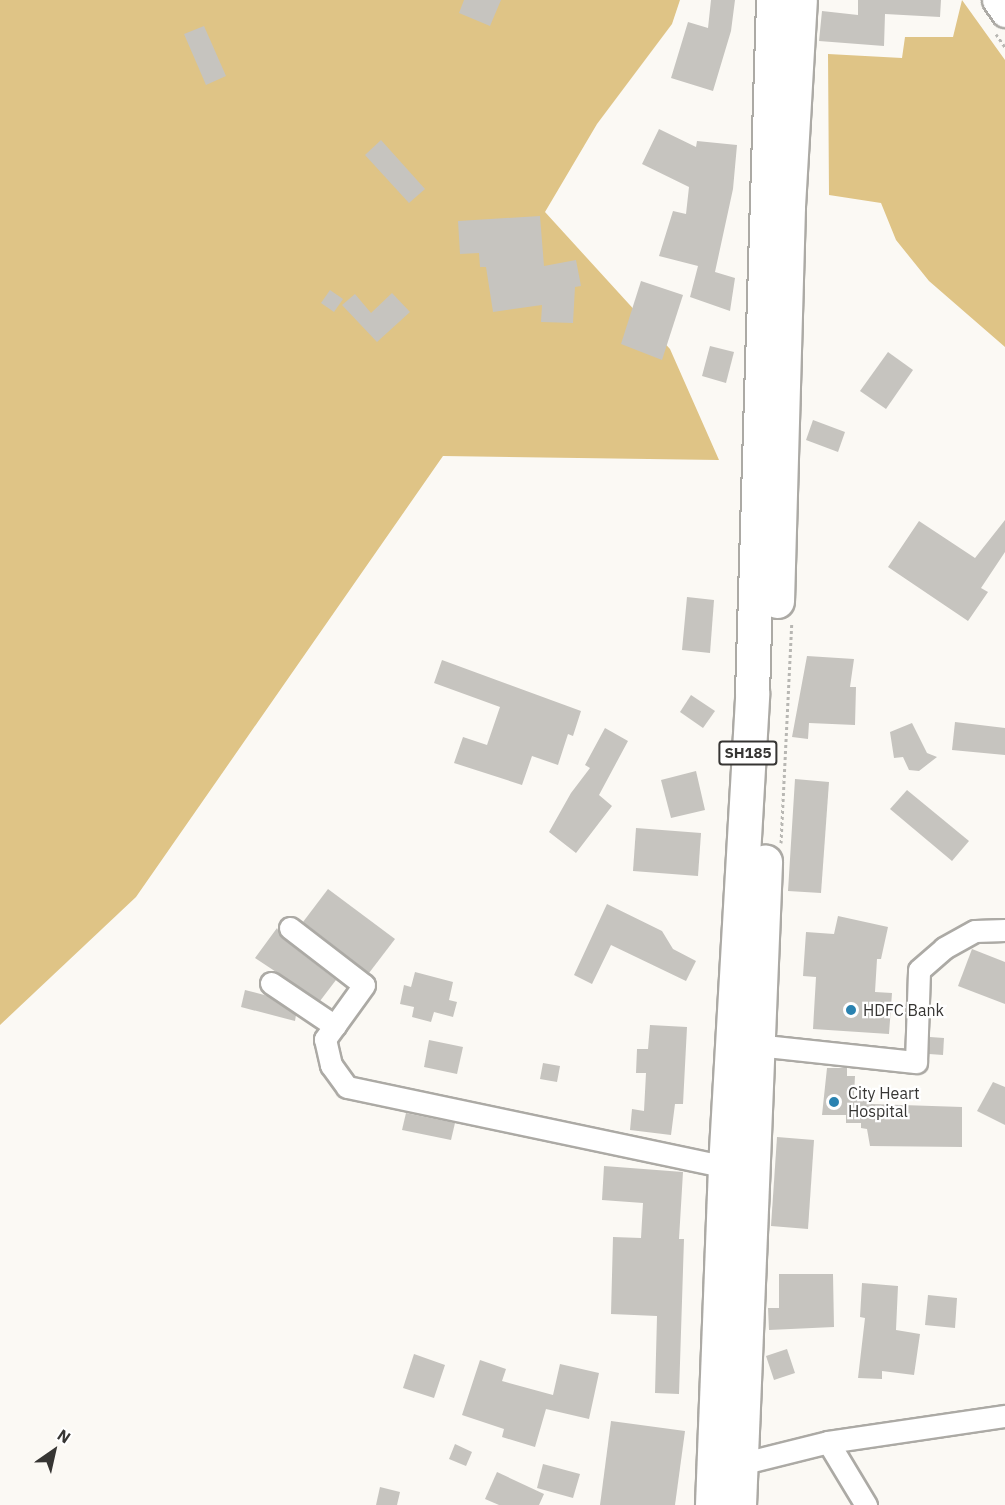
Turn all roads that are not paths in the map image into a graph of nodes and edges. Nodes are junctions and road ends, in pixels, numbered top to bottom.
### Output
1 (773, 0) edge
2 (800, 0) edge
3 (996, 0) edge
4 (1005, 13) edge
5 (290, 928) dead end
6 (1005, 930) edge
7 (271, 982) dead end
8 (335, 1026) junction
9 (756, 1045) junction
10 (725, 1167) junction
11 (1005, 1416) edge
12 (828, 1442) junction
13 (732, 1444) junction
14 (712, 1505) edge
15 (739, 1505) edge
16 (866, 1505) edge

1 - 10 main road, SH185
2 - 9 main road, SH185
3 - 4 street
5 - 8 street
6 - 9 street
7 - 8 street
8 - 10 street
9 - 13 main road, SH185
10 - 13 main road, SH185
11 - 12 street
12 - 13 street
12 - 16 street
13 - 14 main road, SH185
13 - 15 main road, SH185

